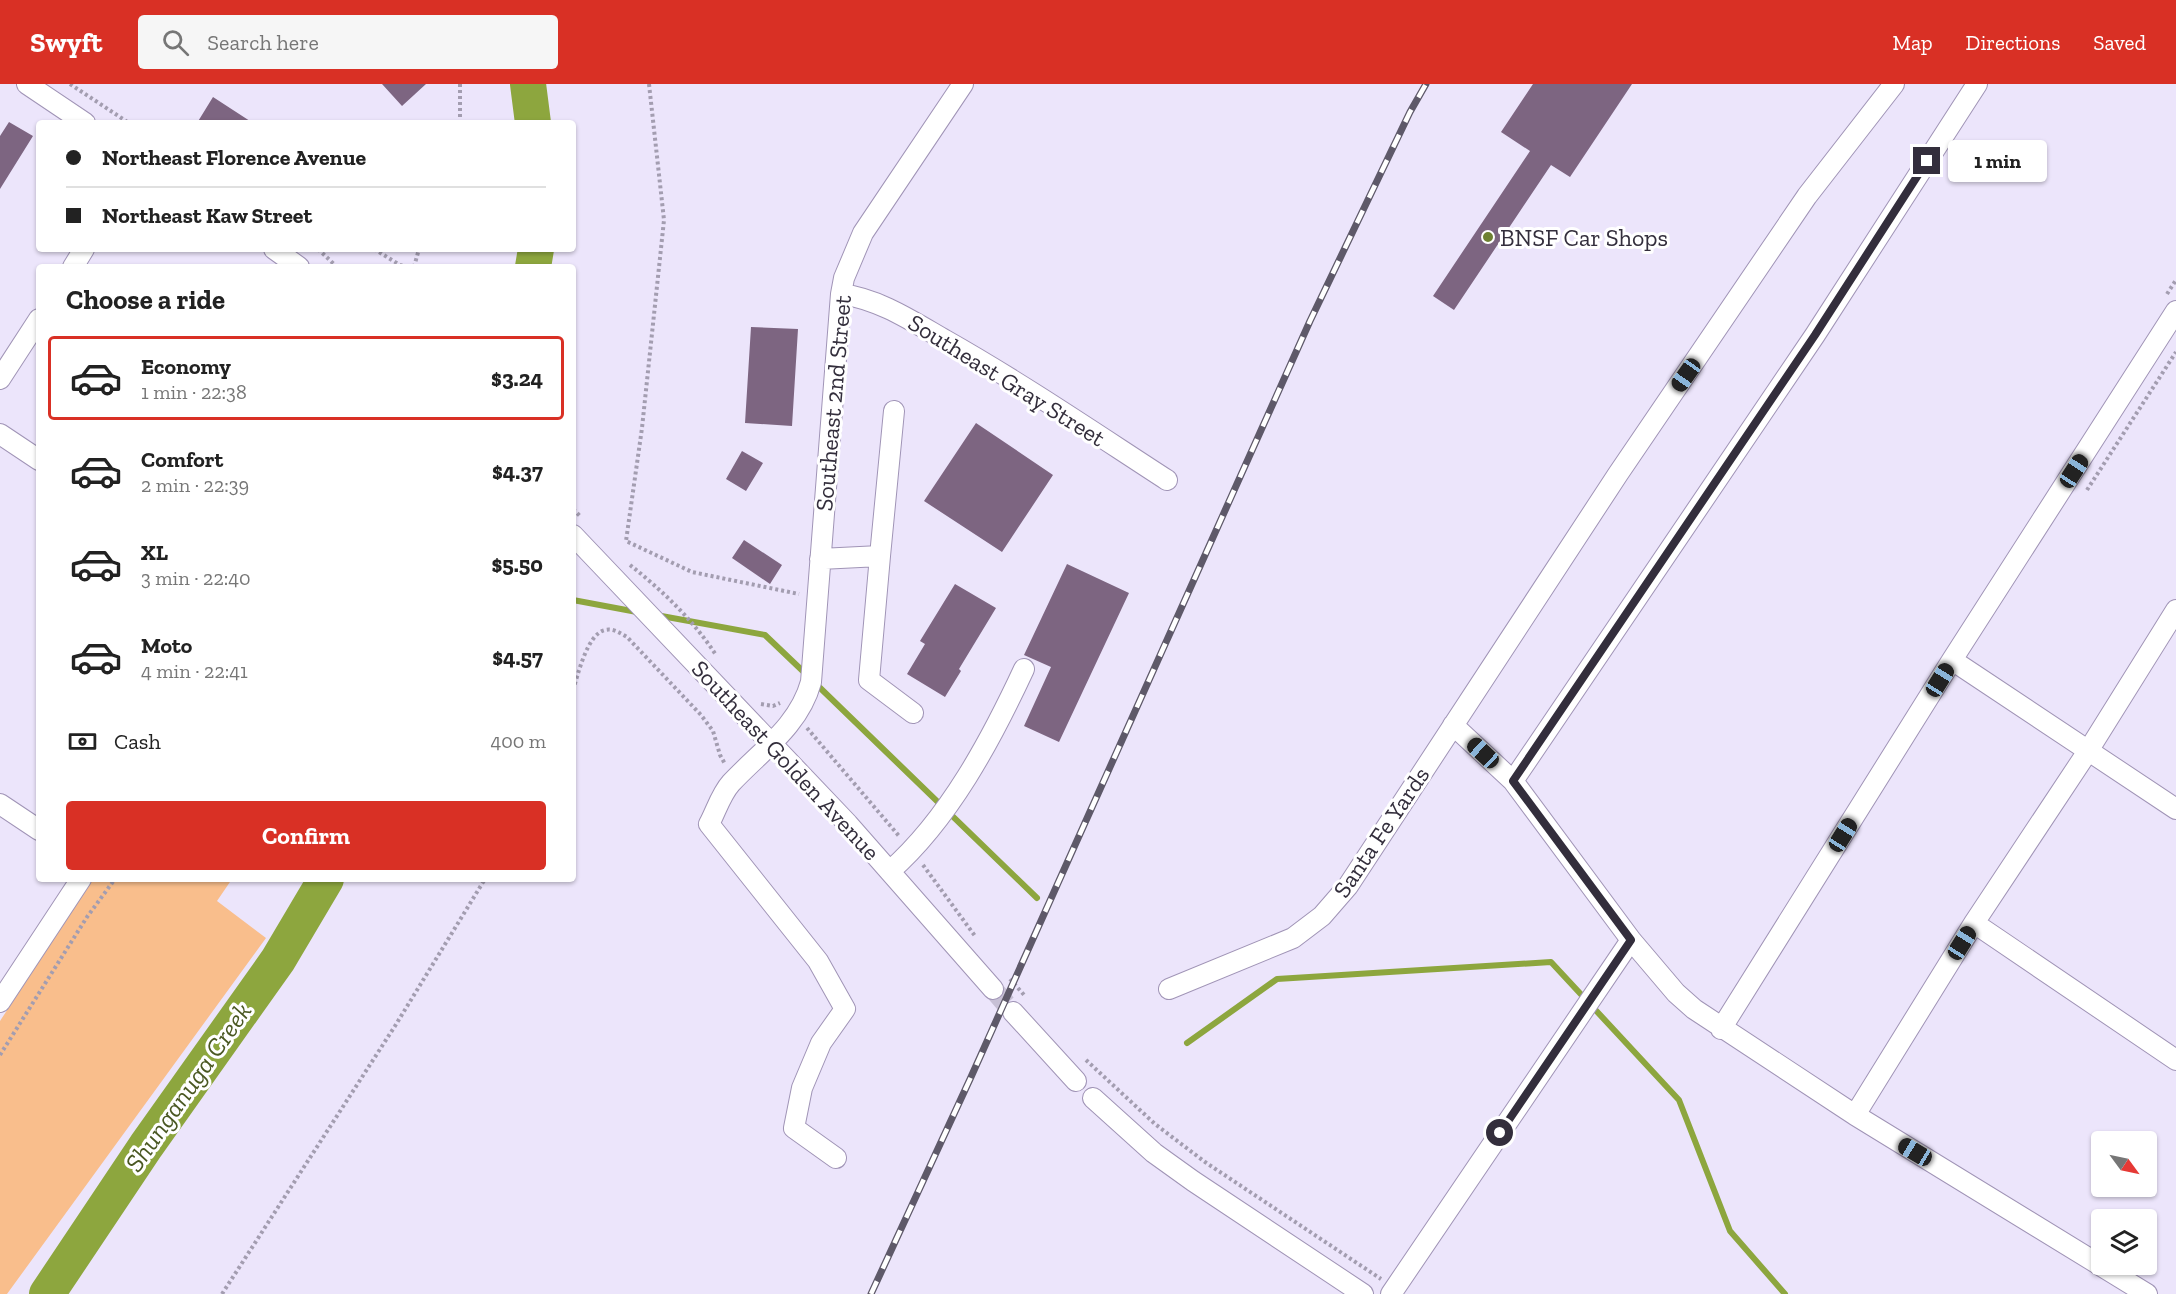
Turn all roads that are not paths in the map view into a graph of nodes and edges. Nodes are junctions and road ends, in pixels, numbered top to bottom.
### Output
1 (27, 84) edge
2 (963, 84) edge
3 (1894, 84) edge
4 (1977, 84) edge
5 (81, 120) edge
6 (278, 252) edge
7 (296, 264) edge
8 (841, 294) junction
9 (2176, 311) edge
10 (36, 324) edge
11 (0, 379) edge
12 (894, 411) dead end
13 (0, 434) edge
14 (36, 458) edge
15 (1167, 480) dead end
16 (576, 538) edge
17 (880, 556) junction
18 (820, 559) junction
19 (2176, 610) edge
20 (1952, 660) junction
21 (1024, 669) dead end
22 (913, 713) dead end
23 (1453, 725) junction
24 (771, 743) junction
25 (2088, 751) junction
26 (1513, 781) junction
27 (0, 804) edge
28 (2176, 809) edge
29 (36, 828) edge
30 (890, 871) junction
31 (79, 882) edge
32 (1974, 923) junction
33 (1631, 940) junction
34 (999, 981) tunnel mouth
35 (1169, 989) dead end
36 (0, 1002) edge
37 (1013, 1012) tunnel mouth
38 (1721, 1029) junction
39 (2176, 1060) edge
40 (1076, 1081) dead end
41 (1093, 1098) dead end
42 (1855, 1115) junction
43 (836, 1158) dead end
44 (1393, 1291) edge
45 (1363, 1294) edge
46 (2147, 1294) edge

1 - 5 street
2 - 8 street, Southeast 2nd Street
3 - 23 street, Santa Fe Yards
4 - 26 street
6 - 7 street
8 - 15 street, Southeast Gray Street
8 - 18 street, Southeast 2nd Street
9 - 20 street
10 - 11 street
12 - 17 street
13 - 14 street
16 - 24 street, Southeast Golden Avenue
17 - 18 street
17 - 22 street
18 - 24 street, Southeast 2nd Street
19 - 25 street
20 - 25 street
20 - 38 street
21 - 30 street
23 - 26 street
23 - 35 street, Santa Fe Yards
24 - 30 street, Southeast Golden Avenue
24 - 43 street, Southeast 2nd Street
25 - 28 street
25 - 32 street
26 - 33 street
27 - 29 street
30 - 34 street, Southeast Golden Avenue
31 - 36 street
32 - 39 street
32 - 42 street
33 - 38 street
33 - 44 street
37 - 40 street
38 - 42 street
41 - 45 street
42 - 46 street

